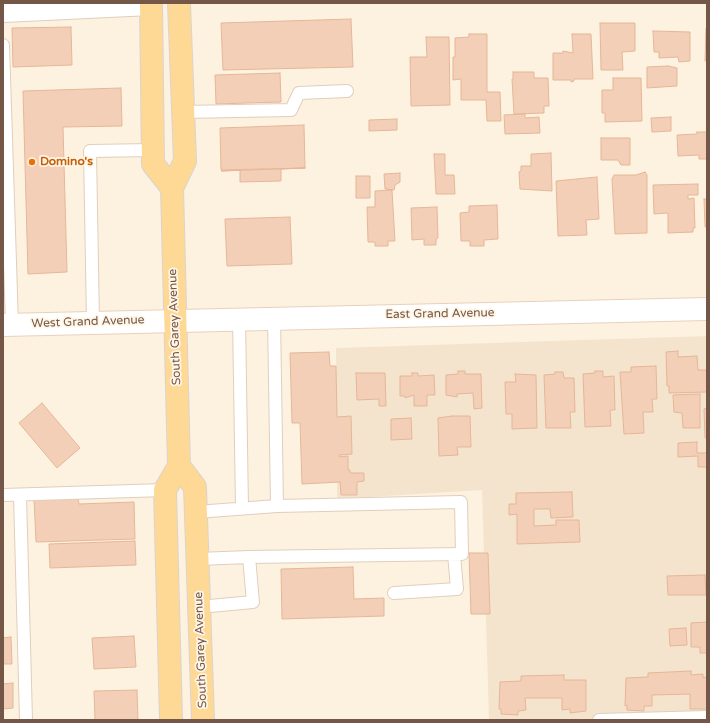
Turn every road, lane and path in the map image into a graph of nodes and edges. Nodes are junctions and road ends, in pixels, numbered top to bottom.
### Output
1 (151, 3) edge
2 (179, 3) edge
3 (3, 11) edge
4 (3, 45) edge
5 (347, 91) dead end
6 (183, 112) junction
7 (153, 150) junction
8 (172, 188) junction
9 (707, 309) edge
10 (274, 317) junction
11 (238, 318) junction
12 (174, 319) junction
13 (93, 322) junction
14 (7, 325) edge
15 (179, 466) junction
16 (166, 490) junction
17 (20, 495) junction
18 (3, 496) edge
19 (277, 506) junction
20 (242, 508) junction
21 (196, 512) junction
22 (454, 554) junction
23 (249, 557) junction
24 (198, 559) junction
25 (394, 592) dead end
26 (199, 607) junction
27 (707, 717) edge
28 (26, 720) edge
29 (171, 720) edge
30 (203, 720) edge
31 (599, 720) edge

1 - 3 street
1 - 7 main road
2 - 6 main road, South Garey Avenue
4 - 14 lane
5 - 6 lane
6 - 8 main road, South Garey Avenue
7 - 8 main road
7 - 13 lane
8 - 12 main road, South Garey Avenue
9 - 10 street, East Grand Avenue
10 - 11 street, East Grand Avenue
10 - 19 lane
11 - 12 street, East Grand Avenue
11 - 20 lane
12 - 13 street, West Grand Avenue
12 - 15 main road, South Garey Avenue
13 - 14 street, West Grand Avenue
15 - 16 main road
15 - 21 main road, South Garey Avenue
16 - 17 lane
16 - 29 main road
17 - 18 lane
17 - 28 lane
19 - 20 lane
19 - 22 lane
20 - 21 lane
21 - 24 main road, South Garey Avenue
22 - 23 lane
22 - 25 lane
23 - 24 lane
23 - 26 lane
24 - 26 main road, South Garey Avenue
26 - 30 main road, South Garey Avenue
27 - 31 lane

